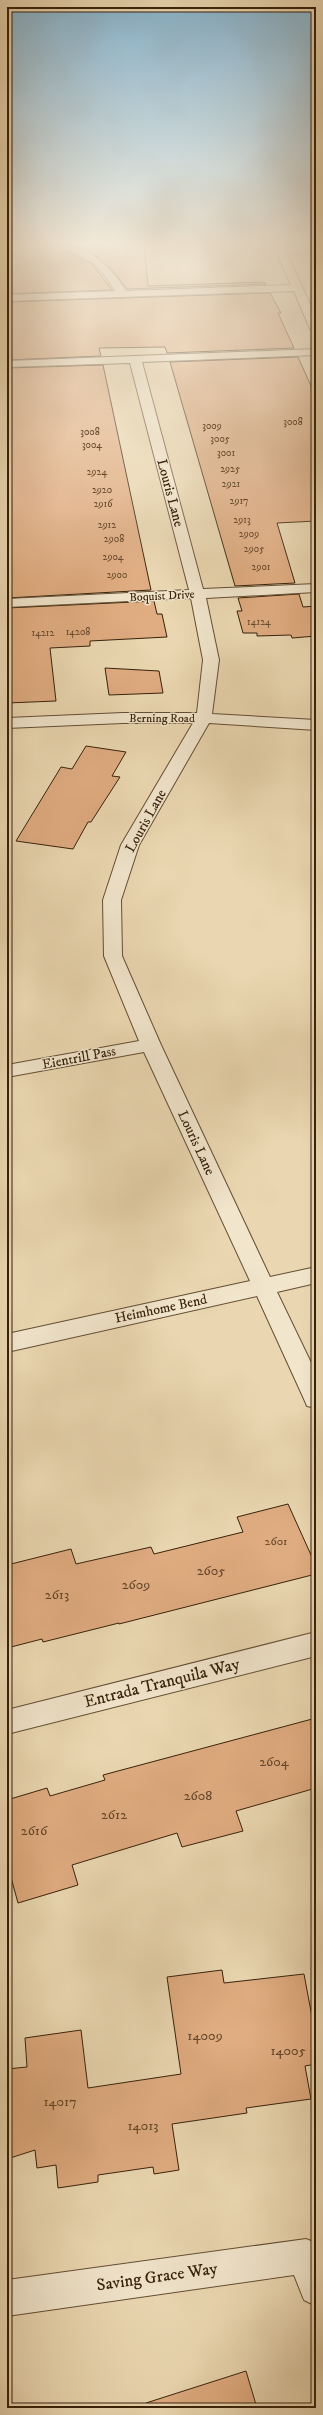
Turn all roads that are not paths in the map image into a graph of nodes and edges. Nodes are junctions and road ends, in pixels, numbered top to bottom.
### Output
1 (194, 357) edge
2 (135, 359) junction
3 (7, 364) edge
4 (316, 588) edge
5 (197, 594) junction
6 (7, 603) edge
7 (204, 718) junction
8 (7, 723) edge
9 (316, 725) edge
10 (151, 1045) junction
11 (7, 1071) edge
12 (316, 1275) edge
13 (262, 1287) junction
14 (7, 1343) edge
15 (316, 1399) edge
16 (316, 1644) edge
17 (7, 1722) edge
18 (311, 2272) edge
19 (7, 2298) edge

1 - 2 street
2 - 3 street
2 - 5 street, Louris Lane
4 - 5 street, Boquist Drive
5 - 6 street, Boquist Drive
5 - 7 street, Louris Lane
7 - 8 street, Berning Road
7 - 9 street, Berning Road
7 - 10 street, Louris Lane
10 - 11 street, Eientrill Pass
10 - 13 street, Louris Lane
12 - 13 street, Heimhome Bend
13 - 14 street, Heimhome Bend
13 - 15 street, Louris Lane
16 - 17 street, Entrada Tranquila Way
18 - 19 street, Saving Grace Way

